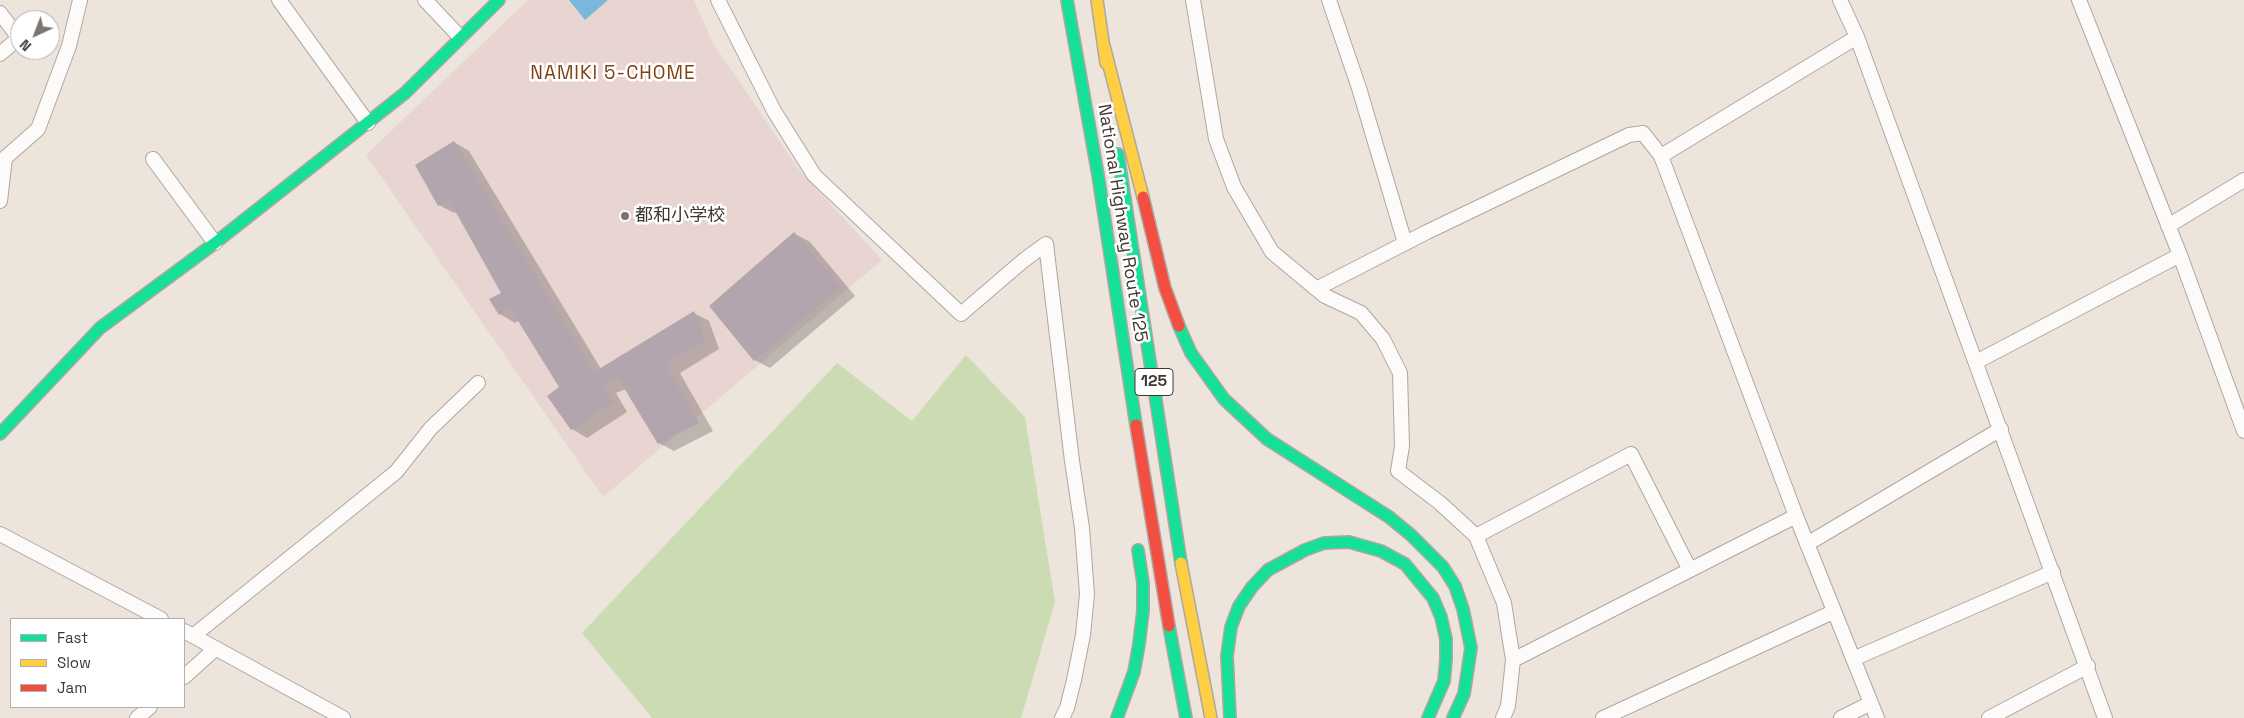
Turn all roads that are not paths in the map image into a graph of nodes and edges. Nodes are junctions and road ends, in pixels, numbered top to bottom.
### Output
1 (80, 0) edge
2 (279, 0) edge
3 (425, 0) edge
4 (499, 0) edge
5 (718, 0) edge
6 (1068, 0) edge
7 (1097, 0) edge
8 (1193, 0) edge
9 (1329, 0) edge
10 (1840, 0) edge
11 (2079, 0) edge
12 (0, 13) edge
13 (460, 37) junction
14 (1856, 37) junction
15 (1104, 46) junction
16 (0, 54) edge
17 (368, 123) junction
18 (1662, 156) junction
19 (153, 159) dead end
20 (2244, 180) edge
21 (0, 201) edge
22 (2168, 226) junction
23 (215, 243) junction
24 (1405, 243) junction
25 (2180, 255) junction
26 (1316, 289) junction
27 (1118, 301) junction
28 (1976, 362) junction
29 (478, 384) dead end
30 (2001, 430) junction
31 (2244, 431) edge
32 (0, 434) edge
33 (1131, 468) dead end
34 (1796, 516) junction
35 (0, 534) edge
36 (1137, 536) dead end
37 (1476, 536) junction
38 (1807, 544) junction
39 (1690, 570) junction
40 (2053, 572) junction
41 (1833, 612) junction
42 (159, 618) edge
43 (188, 634) edge
44 (215, 649) junction
45 (1853, 659) junction
46 (1513, 660) junction
47 (2088, 666) junction
48 (185, 675) edge
49 (1871, 703) junction
50 (149, 708) edge
51 (137, 718) edge
52 (343, 718) edge
53 (1062, 718) edge
54 (1117, 718) edge
55 (1186, 718) edge
56 (1211, 718) edge
57 (1230, 718) edge
58 (1428, 718) edge
59 (1453, 718) edge
60 (1503, 718) edge
61 (1603, 718) edge
62 (1840, 718) edge
63 (1877, 718) edge
64 (1989, 718) edge
65 (2105, 718) edge

1 - 21 street
2 - 17 street
3 - 13 street
4 - 13 main road
5 - 53 street
6 - 27 main road, National Highway Route 125 / 125
7 - 15 main road, National Highway Route 125 / 125
8 - 26 street
9 - 24 street
10 - 14 street
11 - 22 street
12 - 16 street
13 - 17 main road
14 - 18 street
14 - 28 street
15 - 56 main road, National Highway Route 125 / 125
15 - 59 main road
17 - 23 main road
18 - 24 street
18 - 34 street
19 - 23 street
20 - 22 street
22 - 25 street
23 - 32 main road
24 - 26 street
25 - 28 street
25 - 31 street
26 - 37 street
27 - 33 main road
27 - 55 main road, National Highway Route 125 / 125
28 - 30 street
29 - 43 street
30 - 38 street
30 - 40 street
34 - 38 street
34 - 39 street
35 - 42 street
36 - 54 main road
37 - 39 street
37 - 46 street
38 - 41 street
39 - 46 street
40 - 45 street
40 - 47 street
41 - 45 street
41 - 61 street
43 - 44 street
44 - 48 street
44 - 52 street
45 - 49 street
46 - 60 street
47 - 64 street
47 - 65 street
49 - 62 street
49 - 63 street
50 - 51 street
57 - 58 main road

